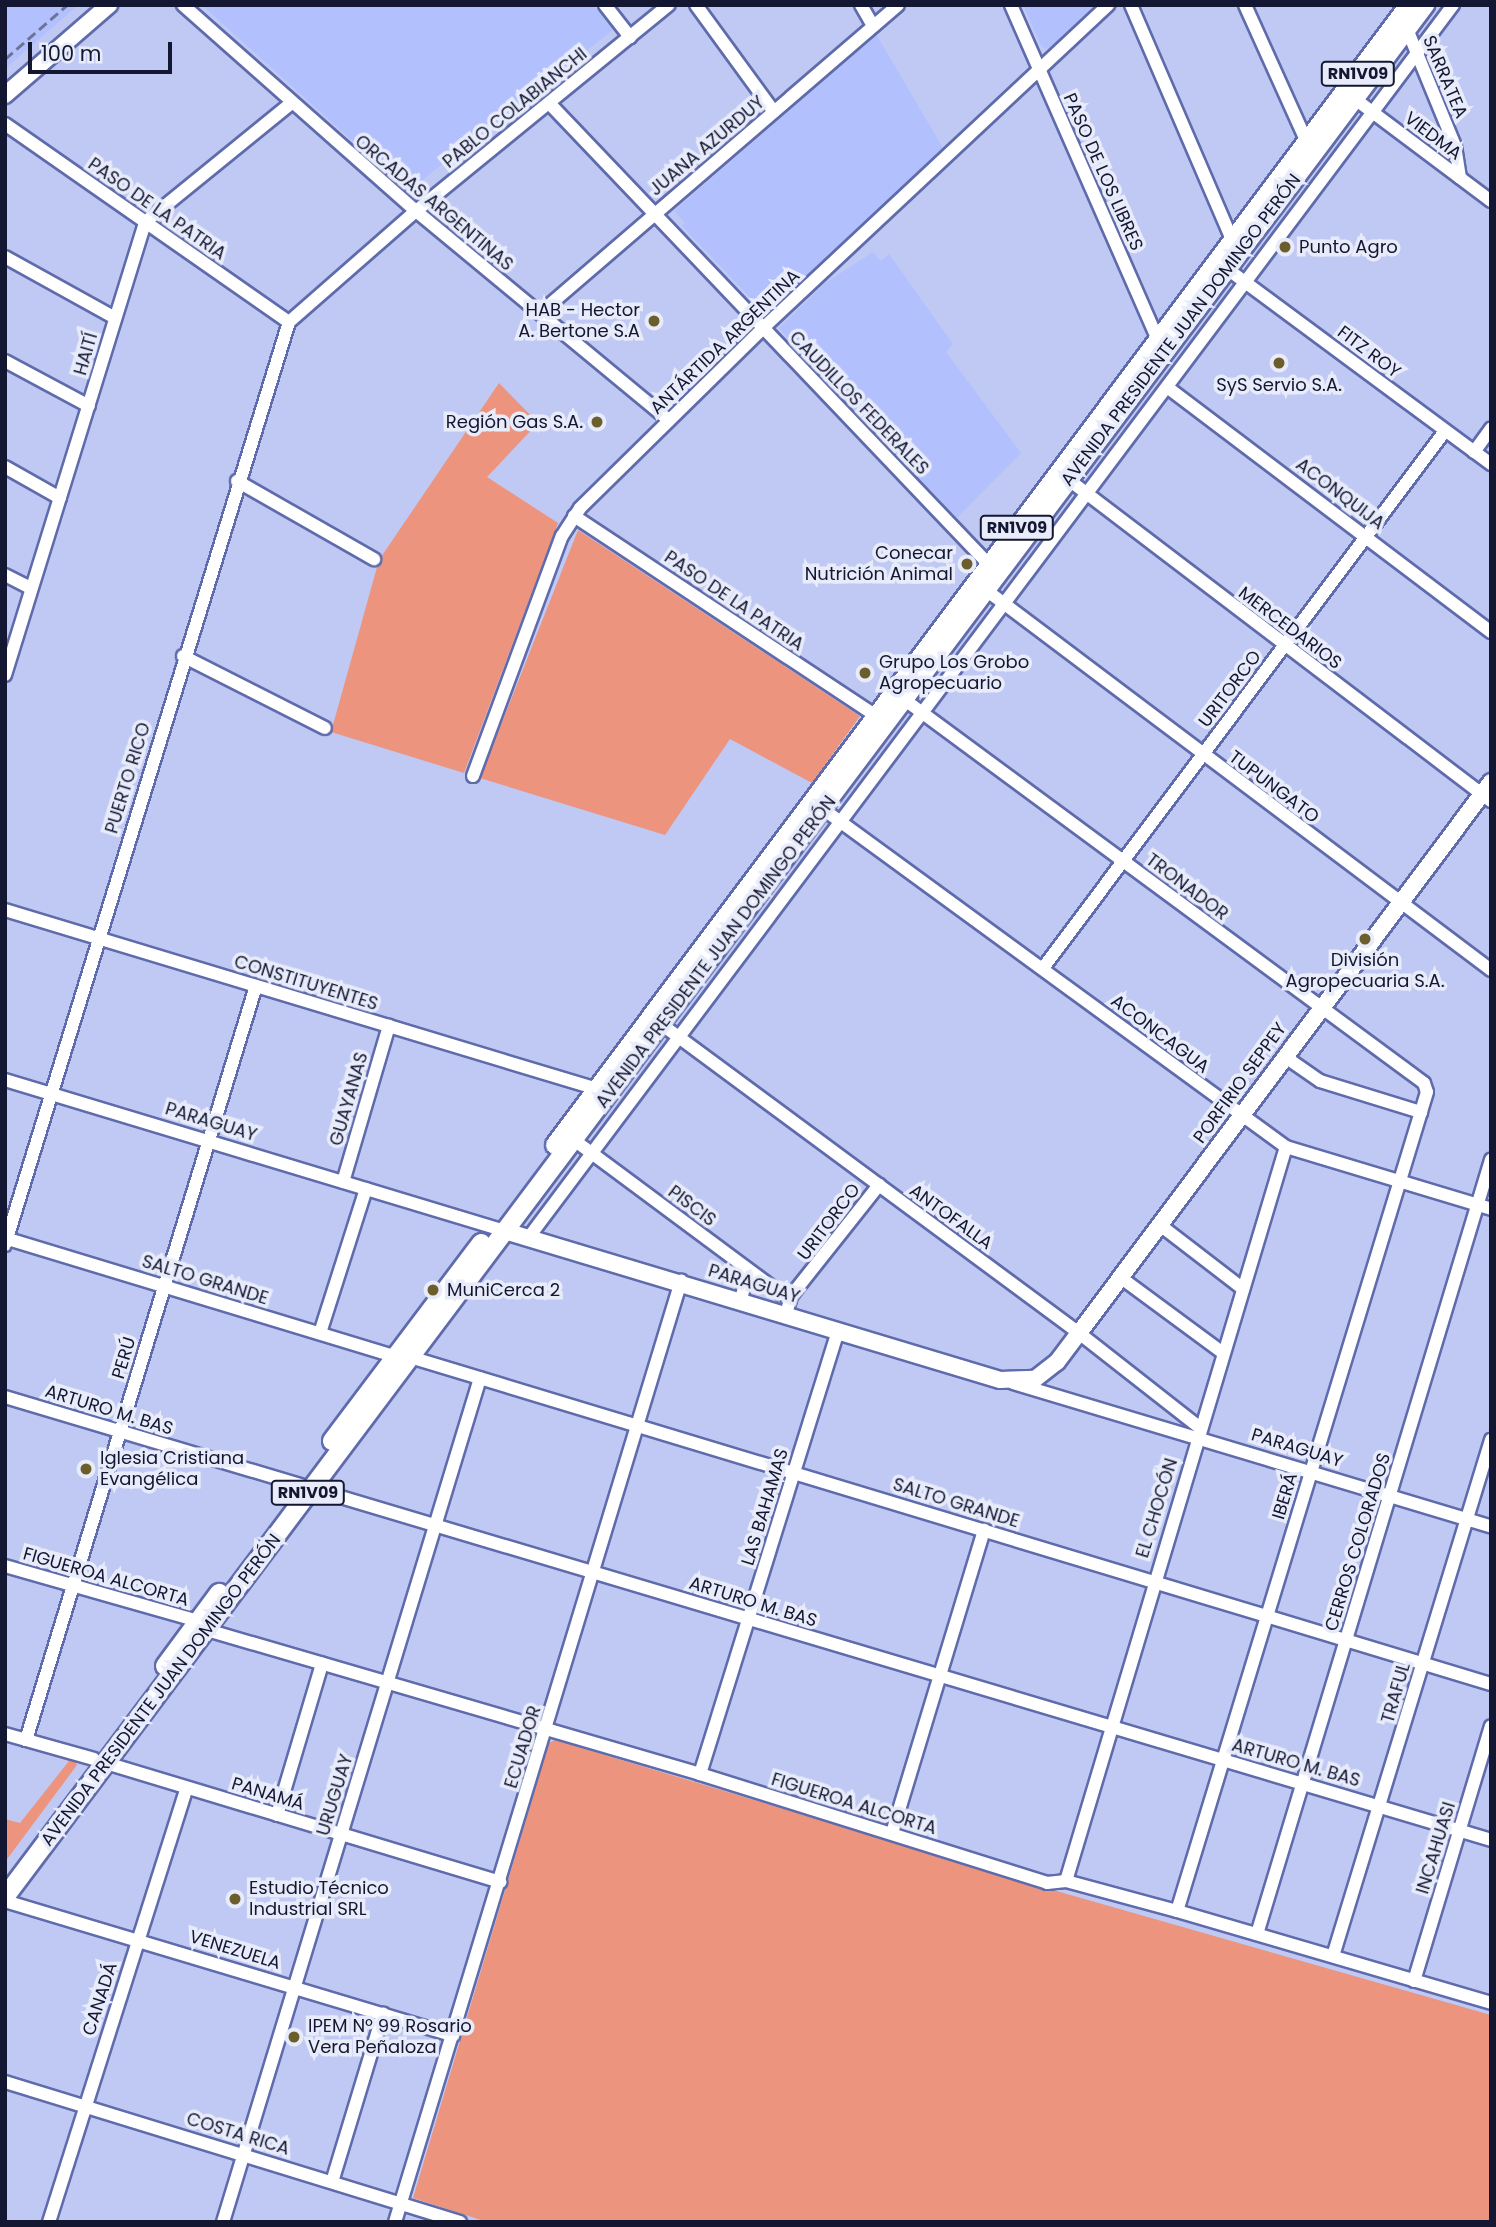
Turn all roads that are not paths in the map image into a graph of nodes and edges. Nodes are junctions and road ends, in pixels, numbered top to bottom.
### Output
1 (109, 5) edge
2 (183, 5) edge
3 (605, 5) edge
4 (670, 5) edge
5 (696, 5) edge
6 (861, 5) edge
7 (898, 5) edge
8 (1011, 5) edge
9 (1108, 5) edge
10 (1131, 5) edge
11 (1245, 5) edge
12 (1409, 5) edge
13 (1425, 5) edge
14 (1453, 5) edge
15 (873, 26) junction
16 (1407, 29) junction
17 (630, 37) junction
18 (1416, 54) junction
19 (1039, 70) junction
20 (5, 95) edge
21 (1355, 99) junction
22 (549, 103) junction
23 (290, 104) junction
24 (774, 112) junction
25 (1373, 112) junction
26 (5, 124) edge
27 (1307, 142) junction
28 (1460, 178) junction
29 (1491, 201) edge
30 (416, 211) junction
31 (654, 214) junction
32 (145, 222) junction
33 (1232, 240) junction
34 (5, 257) edge
35 (1226, 268) junction
36 (1245, 282) junction
37 (540, 313) junction
38 (115, 318) junction
39 (289, 322) junction
40 (764, 328) junction
41 (1161, 346) junction
42 (5, 361) edge
43 (1167, 387) junction
44 (89, 406) junction
45 (669, 420) junction
46 (1491, 429) edge
47 (1445, 431) junction
48 (1474, 452) junction
49 (1491, 464) edge
50 (5, 467) edge
51 (1069, 480) junction
52 (237, 481) junction
53 (1087, 494) junction
54 (60, 498) junction
55 (574, 516) junction
56 (1367, 536) junction
57 (374, 559) dead end
58 (994, 570) junction
59 (5, 575) edge
60 (32, 588) junction
61 (986, 590) junction
62 (1005, 603) junction
63 (1491, 632) edge
64 (1284, 647) junction
65 (183, 656) junction
66 (5, 675) edge
67 (905, 700) junction
68 (922, 713) junction
69 (876, 716) junction
70 (326, 729) dead end
71 (1202, 756) junction
72 (473, 776) dead end
73 (1488, 793) edge
74 (823, 809) junction
75 (841, 822) junction
76 (1122, 860) junction
77 (1399, 902) junction
78 (5, 910) edge
79 (98, 938) junction
80 (1042, 968) junction
81 (1491, 970) edge
82 (256, 986) junction
83 (1319, 1007) junction
84 (661, 1024) junction
85 (389, 1026) junction
86 (679, 1037) junction
87 (1284, 1056) junction
88 (5, 1080) edge
89 (597, 1089) junction
90 (1427, 1092) joint
91 (50, 1094) junction
92 (1421, 1112) junction
93 (1240, 1115) junction
94 (573, 1140) junction
95 (208, 1142) junction
96 (1286, 1147) junction
97 (592, 1153) junction
98 (1491, 1160) edge
99 (343, 1182) junction
100 (1399, 1183) junction
101 (879, 1185) junction
102 (366, 1189) junction
103 (1476, 1205) junction
104 (1491, 1209) edge
105 (1160, 1225) junction
106 (499, 1229) junction
107 (529, 1237) junction
108 (6, 1241) edge
109 (748, 1270) junction
110 (1121, 1277) junction
111 (681, 1281) junction
112 (164, 1286) junction
113 (1243, 1289) junction
114 (791, 1296) junction
115 (741, 1300) junction
116 (786, 1314) junction
117 (838, 1330) junction
118 (320, 1333) junction
119 (1079, 1333) junction
120 (1223, 1353) junction
121 (402, 1356) junction
122 (480, 1378) junction
123 (1006, 1381) junction
124 (5, 1397) edge
125 (637, 1425) junction
126 (120, 1432) junction
127 (1199, 1432) junction
128 (1491, 1440) edge
129 (794, 1472) junction
130 (1311, 1472) junction
131 (306, 1486) junction
132 (1390, 1496) junction
133 (1467, 1519) junction
134 (436, 1525) junction
135 (1491, 1526) edge
136 (984, 1530) junction
137 (5, 1566) edge
138 (594, 1570) junction
139 (1153, 1580) junction
140 (73, 1586) junction
141 (1267, 1616) junction
142 (748, 1620) junction
143 (203, 1625) junction
144 (1346, 1642) junction
145 (1423, 1663) junction
146 (322, 1664) junction
147 (940, 1677) junction
148 (387, 1683) junction
149 (1491, 1684) edge
150 (1491, 1726) edge
151 (1110, 1728) junction
152 (546, 1731) junction
153 (5, 1734) edge
154 (26, 1740) junction
155 (1222, 1760) junction
156 (100, 1761) junction
157 (700, 1774) junction
158 (1303, 1783) junction
159 (187, 1787) junction
160 (1381, 1806) junction
161 (277, 1815) junction
162 (1460, 1831) junction
163 (892, 1833) junction
164 (341, 1834) junction
165 (1491, 1840) edge
166 (5, 1879) edge
167 (1066, 1881) junction
168 (500, 1882) junction
169 (5, 1899) edge
170 (1177, 1911) junction
171 (1257, 1934) junction
172 (138, 1940) junction
173 (1334, 1956) junction
174 (1414, 1981) junction
175 (294, 1986) junction
176 (1491, 2003) edge
177 (383, 2014) junction
178 (453, 2035) junction
179 (5, 2082) edge
180 (85, 2106) junction
181 (244, 2154) junction
182 (332, 2182) junction
183 (401, 2202) junction
184 (49, 2222) edge
185 (223, 2222) edge
186 (395, 2222) edge
187 (460, 2222) edge

1 - 20 main road
2 - 23 street, ORCADAS ARGENTINAS
3 - 17 street
4 - 17 street, PABLO COLABIANCHI
5 - 24 street
6 - 15 street
7 - 15 street, JUANA AZURDUY
8 - 19 street, PASO DE LOS LIBRES
9 - 19 street, ANTÁRTIDA ARGENTINA
10 - 33 street
11 - 27 street
12 - 27 main road, AVENIDA PRESIDENTE JUAN DOMINGO PERÓN / RN1V09
13 - 16 main road, AVENIDA PRESIDENTE JUAN DOMINGO PERÓN / RN1V09
14 - 18 street, AVENIDA PRESIDENTE JUAN DOMINGO PERÓN
15 - 24 street, JUANA AZURDUY
16 - 18 street, SARRATEA
16 - 21 main road, AVENIDA PRESIDENTE JUAN DOMINGO PERÓN / RN1V09
17 - 22 street, PABLO COLABIANCHI
18 - 25 street, AVENIDA PRESIDENTE JUAN DOMINGO PERÓN
18 - 28 street, SARRATEA
19 - 40 street, ANTÁRTIDA ARGENTINA
19 - 41 street, PASO DE LOS LIBRES
21 - 25 street, VIEDMA
21 - 35 main road, AVENIDA PRESIDENTE JUAN DOMINGO PERÓN / RN1V09
22 - 30 street, PABLO COLABIANCHI
22 - 31 street, CAUDILLOS FEDERALES
23 - 30 street, ORCADAS ARGENTINAS
23 - 32 street
24 - 31 street, JUANA AZURDUY
25 - 28 street, VIEDMA
25 - 36 street, AVENIDA PRESIDENTE JUAN DOMINGO PERÓN
26 - 32 street, PASO DE LA PATRIA
27 - 33 main road, AVENIDA PRESIDENTE JUAN DOMINGO PERÓN / RN1V09
28 - 29 street, VIEDMA
30 - 37 street, ORCADAS ARGENTINAS
30 - 39 street, PABLO COLABIANCHI
31 - 37 street, JUANA AZURDUY
31 - 40 street, CAUDILLOS FEDERALES
32 - 38 street, HAITÍ
32 - 39 street, PASO DE LA PATRIA
33 - 41 main road, AVENIDA PRESIDENTE JUAN DOMINGO PERÓN / RN1V09
34 - 38 street
35 - 36 street, FITZ ROY
35 - 41 main road, AVENIDA PRESIDENTE JUAN DOMINGO PERÓN / RN1V09
36 - 43 street, AVENIDA PRESIDENTE JUAN DOMINGO PERÓN
36 - 47 street, FITZ ROY
37 - 45 street, ORCADAS ARGENTINAS
38 - 44 street, HAITÍ
39 - 52 street, PUERTO RICO
40 - 45 street, ANTÁRTIDA ARGENTINA
40 - 58 street, CAUDILLOS FEDERALES
41 - 51 main road, AVENIDA PRESIDENTE JUAN DOMINGO PERÓN / RN1V09
41 - 58 main road, AVENIDA PRESIDENTE JUAN DOMINGO PERÓN / RN1V09
42 - 44 street
43 - 53 street, AVENIDA PRESIDENTE JUAN DOMINGO PERÓN
43 - 56 street, ACONQUIJA
44 - 54 street, HAITÍ
45 - 55 street, ANTÁRTIDA ARGENTINA
46 - 48 street
47 - 48 street, FITZ ROY
47 - 56 street, URITORCO
48 - 49 street, FITZ ROY
50 - 54 street
51 - 53 street, MERCEDARIOS
51 - 58 main road, AVENIDA PRESIDENTE JUAN DOMINGO PERÓN / RN1V09
52 - 57 street
52 - 65 street, PUERTO RICO
53 - 62 street, AVENIDA PRESIDENTE JUAN DOMINGO PERÓN
53 - 64 street, MERCEDARIOS
54 - 60 street, HAITÍ
55 - 69 street, PASO DE LA PATRIA
55 - 72 street, ANTÁRTIDA ARGENTINA
56 - 63 street, ACONQUIJA
56 - 64 street, URITORCO
58 - 61 main road, AVENIDA PRESIDENTE JUAN DOMINGO PERÓN / RN1V09
58 - 69 main road, AVENIDA PRESIDENTE JUAN DOMINGO PERÓN / RN1V09
59 - 60 street
60 - 66 street, HAITÍ
61 - 62 street, TUPUNGATO
61 - 67 main road, AVENIDA PRESIDENTE JUAN DOMINGO PERÓN / RN1V09
62 - 68 street, AVENIDA PRESIDENTE JUAN DOMINGO PERÓN
62 - 71 street, TUPUNGATO
64 - 71 street, URITORCO
64 - 73 street, MERCEDARIOS
65 - 70 street
65 - 79 street, PUERTO RICO
67 - 68 street, TRONADOR
67 - 74 main road, AVENIDA PRESIDENTE JUAN DOMINGO PERÓN / RN1V09
68 - 75 street, AVENIDA PRESIDENTE JUAN DOMINGO PERÓN
68 - 76 street, TRONADOR
69 - 89 main road, AVENIDA PRESIDENTE JUAN DOMINGO PERÓN / RN1V09
71 - 76 street, URITORCO
71 - 77 street, TUPUNGATO
73 - 77 main road, PORFIRIO SEPPEY
74 - 75 street, ACONCAGUA
74 - 84 main road, AVENIDA PRESIDENTE JUAN DOMINGO PERÓN / RN1V09
75 - 80 street, ACONCAGUA
75 - 86 street, AVENIDA PRESIDENTE JUAN DOMINGO PERÓN
76 - 80 street, URITORCO
76 - 83 street, TRONADOR
77 - 81 street, TUPUNGATO
77 - 83 main road, PORFIRIO SEPPEY
78 - 79 street, CONSTITUYENTES
79 - 82 street, CONSTITUYENTES
79 - 91 street, PUERTO RICO
80 - 93 street, ACONCAGUA
82 - 85 street, CONSTITUYENTES
82 - 95 street, PERÚ
83 - 87 main road, PORFIRIO SEPPEY
83 - 90 street, TRONADOR
84 - 86 street, ANTOFALLA
84 - 94 main road, AVENIDA PRESIDENTE JUAN DOMINGO PERÓN / RN1V09
85 - 89 street, CONSTITUYENTES
85 - 99 street, GUAYANAS
86 - 97 street, AVENIDA PRESIDENTE JUAN DOMINGO PERÓN
86 - 101 street, ANTOFALLA
87 - 92 street
87 - 93 main road, PORFIRIO SEPPEY
88 - 91 street, PARAGUAY
89 - 106 main road, AVENIDA PRESIDENTE JUAN DOMINGO PERÓN / RN1V09
90 - 92 street, IBERÁ
91 - 95 street, PARAGUAY
91 - 108 street, PUERTO RICO
92 - 100 street, IBERÁ
93 - 96 street, ACONCAGUA
93 - 105 main road, PORFIRIO SEPPEY
94 - 97 street, PISCIS
94 - 106 main road, AVENIDA PRESIDENTE JUAN DOMINGO PERÓN / RN1V09
95 - 99 street, PARAGUAY
95 - 112 street, PERÚ
96 - 100 street, ACONCAGUA
96 - 113 street, EL CHOCÓN
97 - 107 street, AVENIDA PRESIDENTE JUAN DOMINGO PERÓN
97 - 109 street, PISCIS
98 - 103 street, CERROS COLORADOS
99 - 102 street, PARAGUAY
100 - 103 street, ACONCAGUA
100 - 130 street, IBERÁ
101 - 114 street, URITORCO
101 - 119 street, ANTOFALLA
102 - 106 street, PARAGUAY
102 - 118 street
103 - 104 street, ACONCAGUA
103 - 132 street, CERROS COLORADOS
105 - 110 main road, PORFIRIO SEPPEY
105 - 113 street
106 - 107 main road, PARAGUAY
106 - 121 main road, AVENIDA PRESIDENTE JUAN DOMINGO PERÓN / RN1V09
107 - 111 main road, PARAGUAY
108 - 112 street, SALTO GRANDE
109 - 114 street, PISCIS
109 - 115 street
110 - 119 main road, PORFIRIO SEPPEY
110 - 120 street
111 - 115 main road, PARAGUAY
111 - 125 street, ECUADOR
112 - 118 street, SALTO GRANDE
112 - 126 street, PERÚ
113 - 120 street, EL CHOCÓN
114 - 116 street, URITORCO
115 - 116 main road, PARAGUAY
116 - 117 main road, PARAGUAY
117 - 123 main road, PARAGUAY
117 - 129 street, LAS BAHAMAS
118 - 121 street, SALTO GRANDE
119 - 123 main road, PORFIRIO SEPPEY
119 - 127 street, ANTOFALLA
120 - 127 street, EL CHOCÓN
121 - 122 street, SALTO GRANDE
121 - 131 main road, AVENIDA PRESIDENTE JUAN DOMINGO PERÓN / RN1V09
122 - 125 street, SALTO GRANDE
122 - 134 street, URUGUAY
123 - 127 street, PARAGUAY
124 - 126 street, ARTURO M. BAS
125 - 129 street, SALTO GRANDE
125 - 138 street, ECUADOR
126 - 131 street, ARTURO M. BAS
126 - 140 street, PERÚ
127 - 130 street, PARAGUAY
127 - 139 street, EL CHOCÓN
128 - 133 street, TRAFUL
129 - 136 street, SALTO GRANDE
129 - 142 street, LAS BAHAMAS
130 - 132 street, PARAGUAY
130 - 141 street, IBERÁ
131 - 134 street, ARTURO M. BAS
131 - 143 main road, AVENIDA PRESIDENTE JUAN DOMINGO PERÓN / RN1V09
132 - 133 street, PARAGUAY
132 - 144 street, CERROS COLORADOS
133 - 135 street, PARAGUAY
133 - 145 street, TRAFUL
134 - 138 street, ARTURO M. BAS
134 - 148 street, URUGUAY
136 - 139 street, SALTO GRANDE
136 - 147 street
137 - 140 street, FIGUEROA ALCORTA
138 - 142 street, ARTURO M. BAS
138 - 152 street, ECUADOR
139 - 141 street, SALTO GRANDE
139 - 151 street, EL CHOCÓN
140 - 143 street, FIGUEROA ALCORTA
140 - 154 street, PERÚ
141 - 144 street, SALTO GRANDE
141 - 155 street, IBERÁ
142 - 147 street, ARTURO M. BAS
142 - 157 street, LAS BAHAMAS
143 - 146 street, FIGUEROA ALCORTA
143 - 156 main road, AVENIDA PRESIDENTE JUAN DOMINGO PERÓN / RN1V09
144 - 145 street, SALTO GRANDE
144 - 158 street, CERROS COLORADOS
145 - 149 street, SALTO GRANDE
145 - 160 street, TRAFUL
146 - 148 street, FIGUEROA ALCORTA
146 - 161 street
147 - 151 street, ARTURO M. BAS
147 - 163 street
148 - 152 street, FIGUEROA ALCORTA
148 - 164 street, URUGUAY
150 - 162 street, INCAHUASI
151 - 155 street, ARTURO M. BAS
151 - 167 street, EL CHOCÓN
152 - 157 street, FIGUEROA ALCORTA
152 - 168 street, ECUADOR
153 - 154 street, PANAMÁ
154 - 156 street, PANAMÁ
155 - 158 street, ARTURO M. BAS
155 - 170 street, IBERÁ
156 - 159 street, PANAMÁ
156 - 166 main road, AVENIDA PRESIDENTE JUAN DOMINGO PERÓN / RN1V09
156 - 169 main road, AVENIDA PRESIDENTE JUAN DOMINGO PERÓN / RN1V09
157 - 163 street, FIGUEROA ALCORTA
158 - 160 street, ARTURO M. BAS
158 - 171 street, CERROS COLORADOS
159 - 161 street, PANAMÁ
159 - 172 street, CANADÁ
160 - 162 street, ARTURO M. BAS
160 - 173 street, TRAFUL
161 - 164 street, PANAMÁ
162 - 165 street, ARTURO M. BAS
162 - 174 street, INCAHUASI
163 - 167 street, FIGUEROA ALCORTA
164 - 168 street, PANAMÁ
164 - 175 street, URUGUAY
167 - 170 street, FIGUEROA ALCORTA
168 - 178 street, ECUADOR
169 - 172 street, VENEZUELA
170 - 171 street, FIGUEROA ALCORTA
171 - 173 street, FIGUEROA ALCORTA
172 - 175 street, VENEZUELA
172 - 180 street, CANADÁ
173 - 174 street, FIGUEROA ALCORTA
174 - 176 street, FIGUEROA ALCORTA
175 - 177 street, VENEZUELA
175 - 181 street, URUGUAY
177 - 178 street, VENEZUELA
177 - 182 street
178 - 183 street, ECUADOR
179 - 180 street, COSTA RICA
180 - 181 street, COSTA RICA
180 - 184 street, CANADÁ
181 - 182 street, COSTA RICA
181 - 185 street, URUGUAY
182 - 183 street, COSTA RICA
183 - 186 street, ECUADOR
183 - 187 street, COSTA RICA

